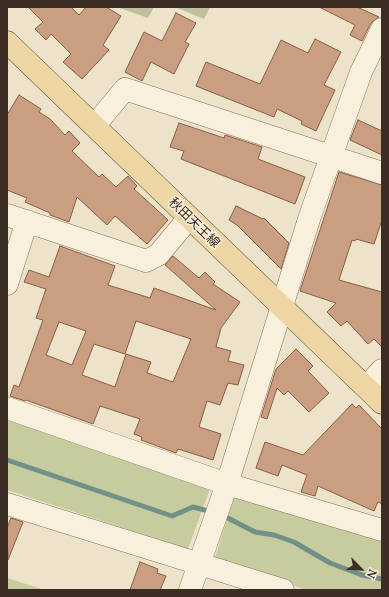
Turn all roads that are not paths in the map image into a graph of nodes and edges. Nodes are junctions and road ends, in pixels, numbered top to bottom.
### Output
1 (382, 29) edge
2 (7, 42) edge
3 (95, 125) junction
4 (332, 156) junction
5 (382, 174) edge
6 (17, 218) edge
7 (189, 218) junction
8 (7, 284) edge
9 (281, 305) junction
10 (382, 370) edge
11 (366, 387) junction
12 (382, 403) edge
13 (7, 408) edge
14 (224, 490) junction
15 (7, 504) edge
16 (382, 530) edge
17 (201, 556) junction
18 (190, 590) edge
19 (284, 590) edge

1 - 4 street
2 - 3 main road, 秋田天王線
3 - 4 street
3 - 7 main road, 秋田天王線
4 - 5 street
4 - 9 street
6 - 7 street
6 - 8 street
7 - 9 main road, 秋田天王線
9 - 11 main road, 秋田天王線
9 - 14 street
10 - 11 street
11 - 12 main road, 秋田天王線
13 - 14 street
14 - 16 street
14 - 17 street
15 - 17 street
17 - 18 street
17 - 19 street

